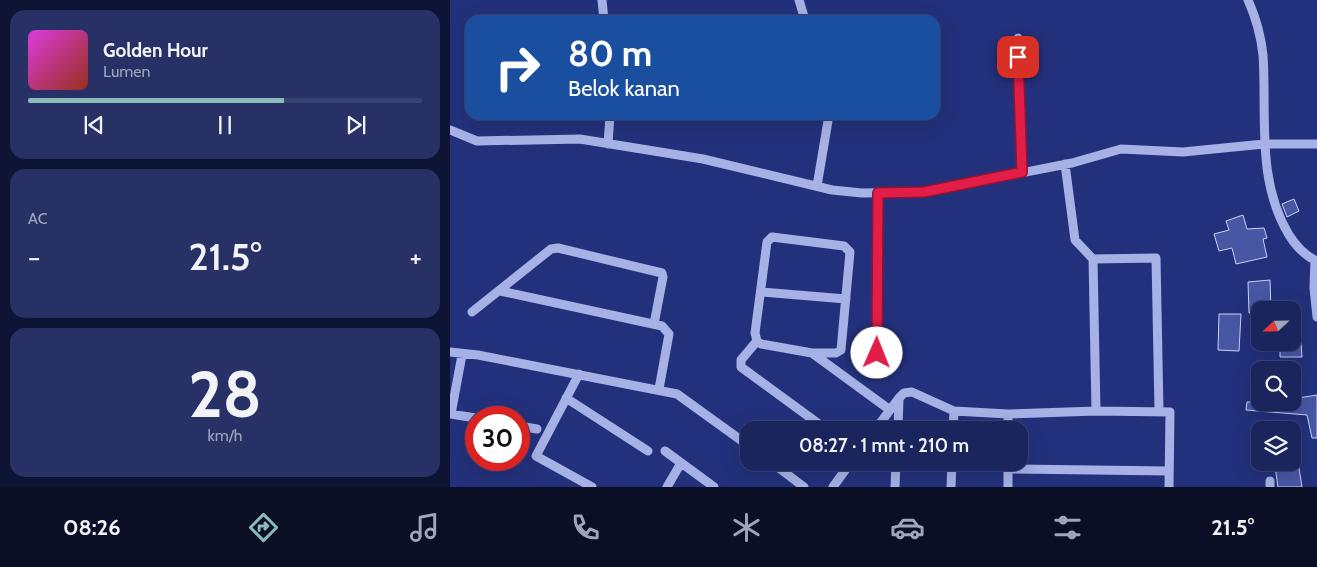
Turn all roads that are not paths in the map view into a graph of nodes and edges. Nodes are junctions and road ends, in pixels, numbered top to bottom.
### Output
1 (602, 0) edge
2 (798, 0) edge
3 (1248, 0) edge
4 (604, 15) edge
5 (803, 15) edge
6 (1018, 38) dead end
7 (610, 120) edge
8 (828, 120) edge
9 (450, 130) edge
10 (608, 144) junction
11 (1264, 144) junction
12 (1317, 144) edge
13 (1065, 164) junction
14 (1022, 172) junction
15 (817, 186) junction
16 (878, 193) junction
17 (1093, 259) junction
18 (1316, 261) edge
19 (500, 291) junction
20 (761, 292) junction
21 (846, 299) junction
22 (472, 312) dead end
23 (1317, 317) edge
24 (654, 324) junction
25 (757, 341) junction
26 (450, 352) edge
27 (812, 353) junction
28 (877, 353) dead end
29 (462, 355) junction
30 (578, 374) junction
31 (659, 389) junction
32 (566, 398) junction
33 (899, 398) junction
34 (890, 410) junction
35 (954, 411) junction
36 (1096, 411) junction
37 (1159, 412) junction
38 (450, 414) edge
39 (1008, 414) junction
40 (465, 416) edge
41 (815, 421) edge
42 (882, 421) edge
43 (898, 421) edge
44 (953, 421) edge
45 (1008, 421) edge
46 (530, 428) edge
47 (537, 429) dead end
48 (740, 440) edge
49 (648, 451) dead end
50 (665, 451) dead end
51 (681, 463) junction
52 (1028, 467) edge
53 (783, 471) edge
54 (845, 471) edge
55 (896, 471) edge
56 (952, 471) edge
57 (1008, 471) edge
58 (1169, 471) junction
59 (592, 487) edge
60 (667, 487) edge
61 (714, 487) edge
62 (804, 487) edge
63 (833, 487) edge
64 (895, 487) edge
65 (951, 487) edge
66 (1008, 487) edge
67 (1169, 487) edge

1 - 4 street
2 - 5 street
3 - 11 street
6 - 14 street
7 - 10 street
8 - 15 street
9 - 10 street
10 - 15 street
11 - 12 street
11 - 13 street
11 - 18 street
13 - 14 street
13 - 17 street
14 - 16 street
15 - 16 street
16 - 28 street
17 - 36 street
17 - 37 street
18 - 23 street
19 - 22 street
19 - 24 street
19 - 24 street
20 - 21 street
20 - 21 street
20 - 25 street
21 - 27 street
24 - 31 street
25 - 27 street
25 - 41 street
26 - 29 street
27 - 34 street
29 - 30 street
29 - 38 street
30 - 31 street
30 - 32 street
31 - 48 street
32 - 49 street
32 - 59 street
33 - 34 street
33 - 35 street
33 - 43 street
34 - 42 street
35 - 39 street
35 - 44 street
36 - 37 street
36 - 39 street
37 - 58 street
38 - 40 street
39 - 45 street
46 - 47 street
50 - 51 street
51 - 60 street
51 - 61 street
52 - 58 street
53 - 62 street
54 - 63 street
55 - 64 street
56 - 65 street
57 - 66 street
58 - 67 street

